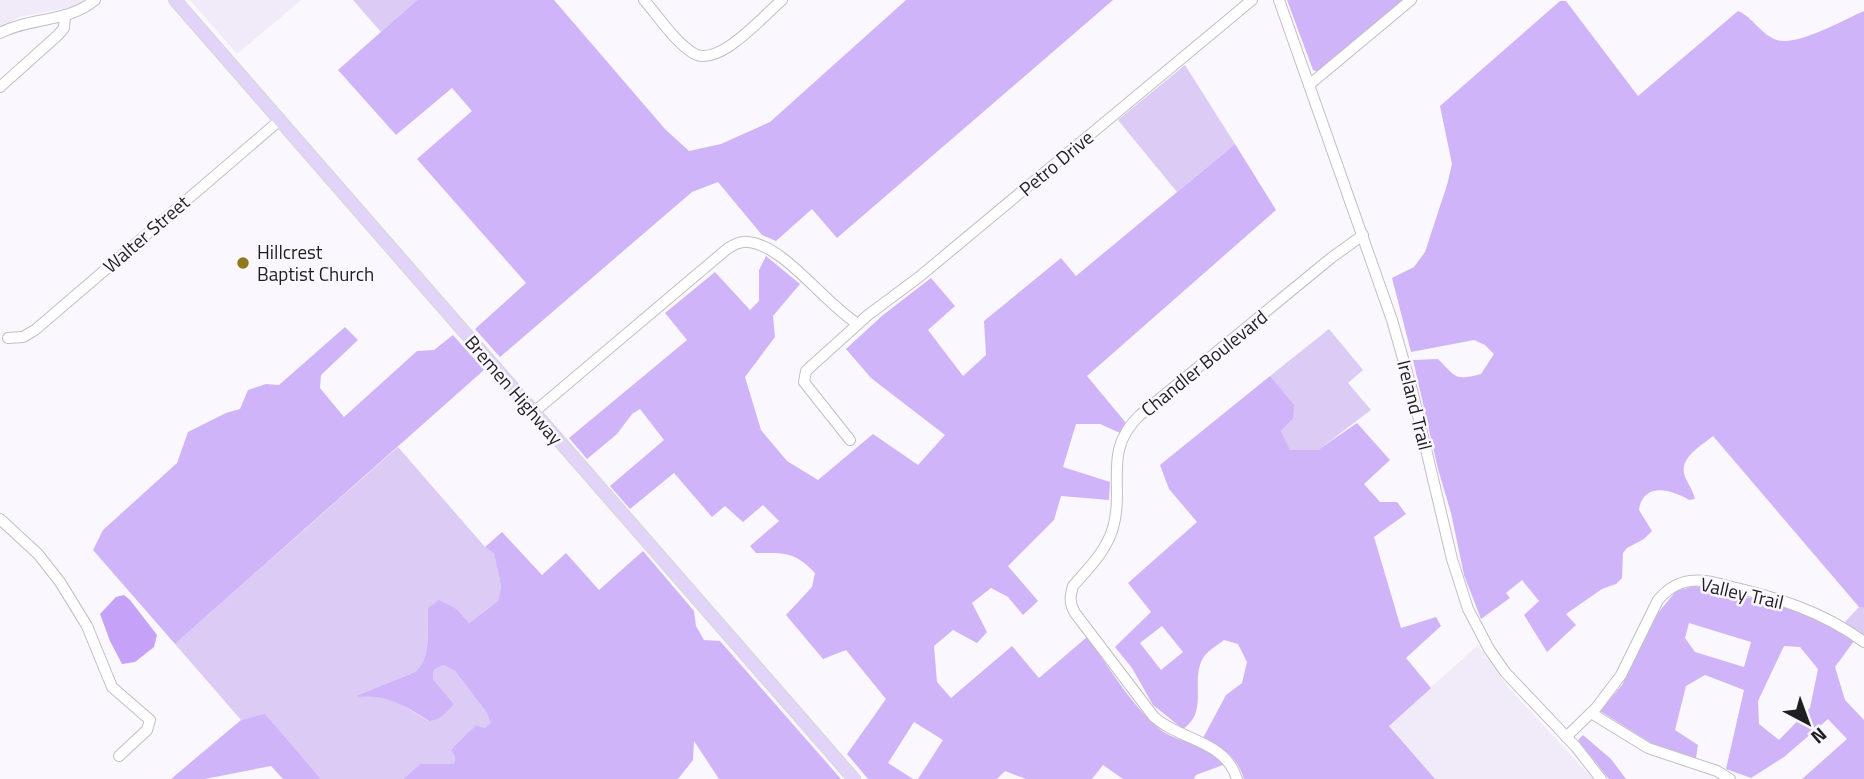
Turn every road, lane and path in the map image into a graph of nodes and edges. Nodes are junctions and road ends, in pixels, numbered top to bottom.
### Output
1 (95, 0) edge
2 (175, 0) edge
3 (645, 0) edge
4 (782, 0) edge
5 (1252, 0) edge
6 (1279, 0) edge
7 (1411, 0) edge
8 (65, 15) junction
9 (0, 33) edge
10 (1310, 85) junction
11 (0, 87) edge
12 (280, 120) junction
13 (1363, 235) junction
14 (858, 324) junction
15 (8, 338) dead end
16 (534, 412) junction
17 (850, 440) dead end
18 (0, 519) edge
19 (1864, 642) edge
20 (1591, 713) junction
21 (1566, 737) junction
22 (118, 756) dead end
23 (854, 779) edge
24 (1237, 779) edge
25 (1601, 779) edge
26 (1730, 779) edge

1 - 8 street
2 - 12 main road, Bremen Highway
3 - 4 street
5 - 14 street, Petro Drive
6 - 10 street, Ireland Trail
7 - 10 street
8 - 9 street
8 - 11 street
10 - 13 street, Ireland Trail
12 - 15 street, Walter Street
12 - 16 main road, Bremen Highway
13 - 21 street, Ireland Trail
13 - 24 street, Chandler Boulevard
14 - 16 street
14 - 17 street, Petro Drive
16 - 23 main road, Bremen Highway
18 - 22 street
19 - 20 street, Valley Trail
20 - 21 street, Valley Trail
20 - 26 street
21 - 25 street, Ireland Trail

